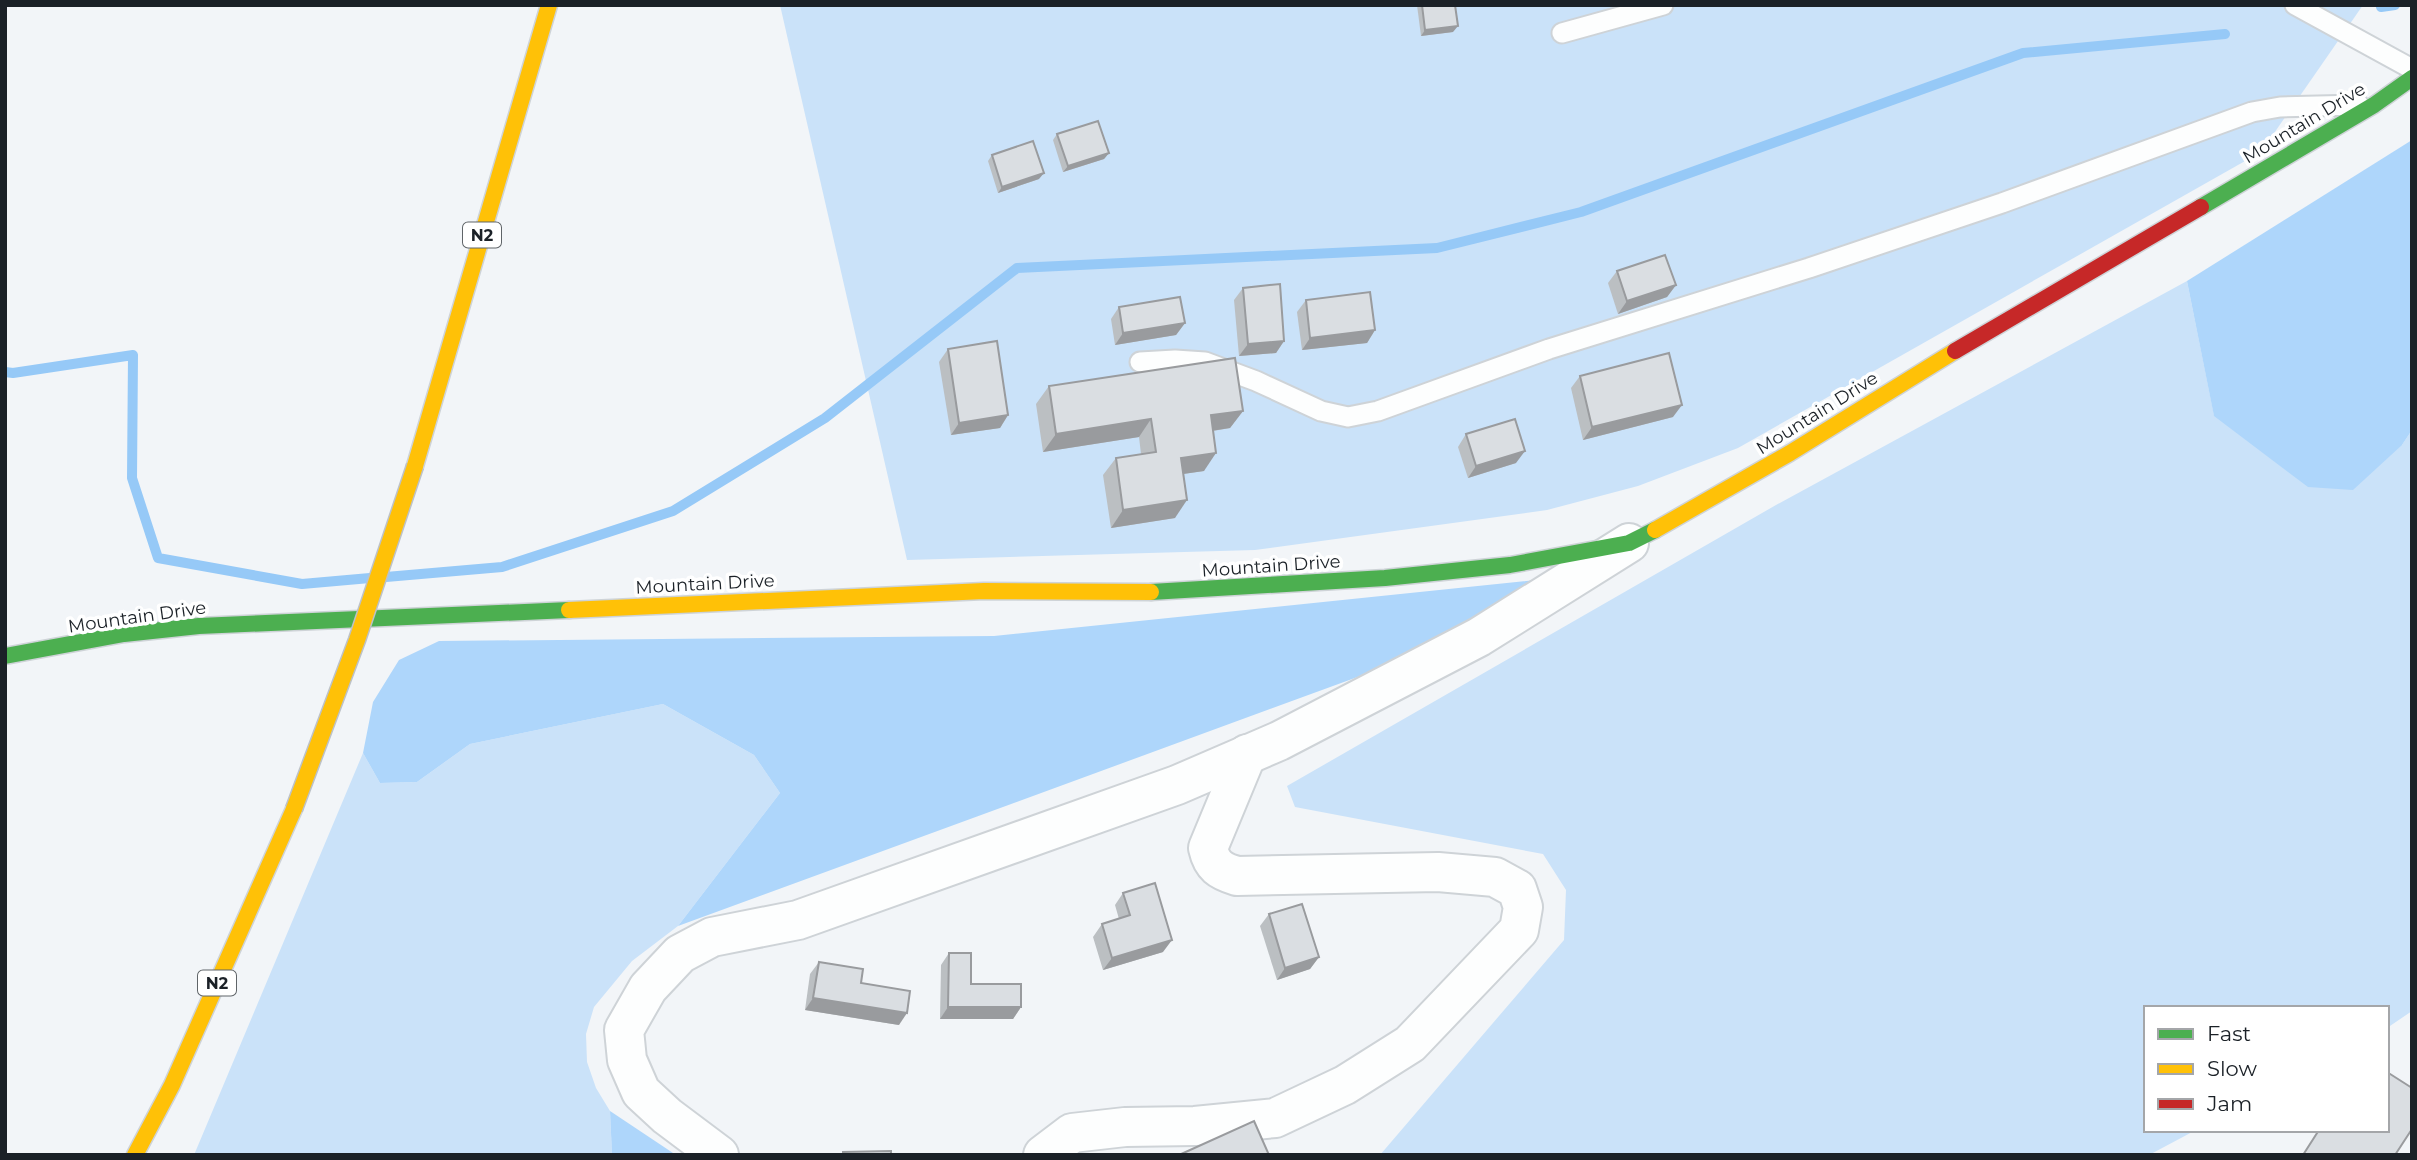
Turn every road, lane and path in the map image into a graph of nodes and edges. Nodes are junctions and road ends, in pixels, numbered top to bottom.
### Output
1 (549, 5) edge
2 (1663, 5) edge
3 (2295, 5) edge
4 (1562, 33) dead end
5 (2412, 69) edge
6 (2412, 78) edge
7 (2374, 105) junction
8 (1140, 362) dead end
9 (1629, 543) junction
10 (5, 656) edge
11 (1247, 754) junction
12 (135, 1155) edge
13 (719, 1155) edge
14 (1043, 1155) edge

1 - 12 main road, N2, bridge
2 - 4 lane
3 - 5 lane
6 - 7 main road, Mountain Drive
7 - 8 lane
7 - 9 main road, Mountain Drive
9 - 10 main road, Mountain Drive
9 - 11 street
11 - 13 street
11 - 14 street

